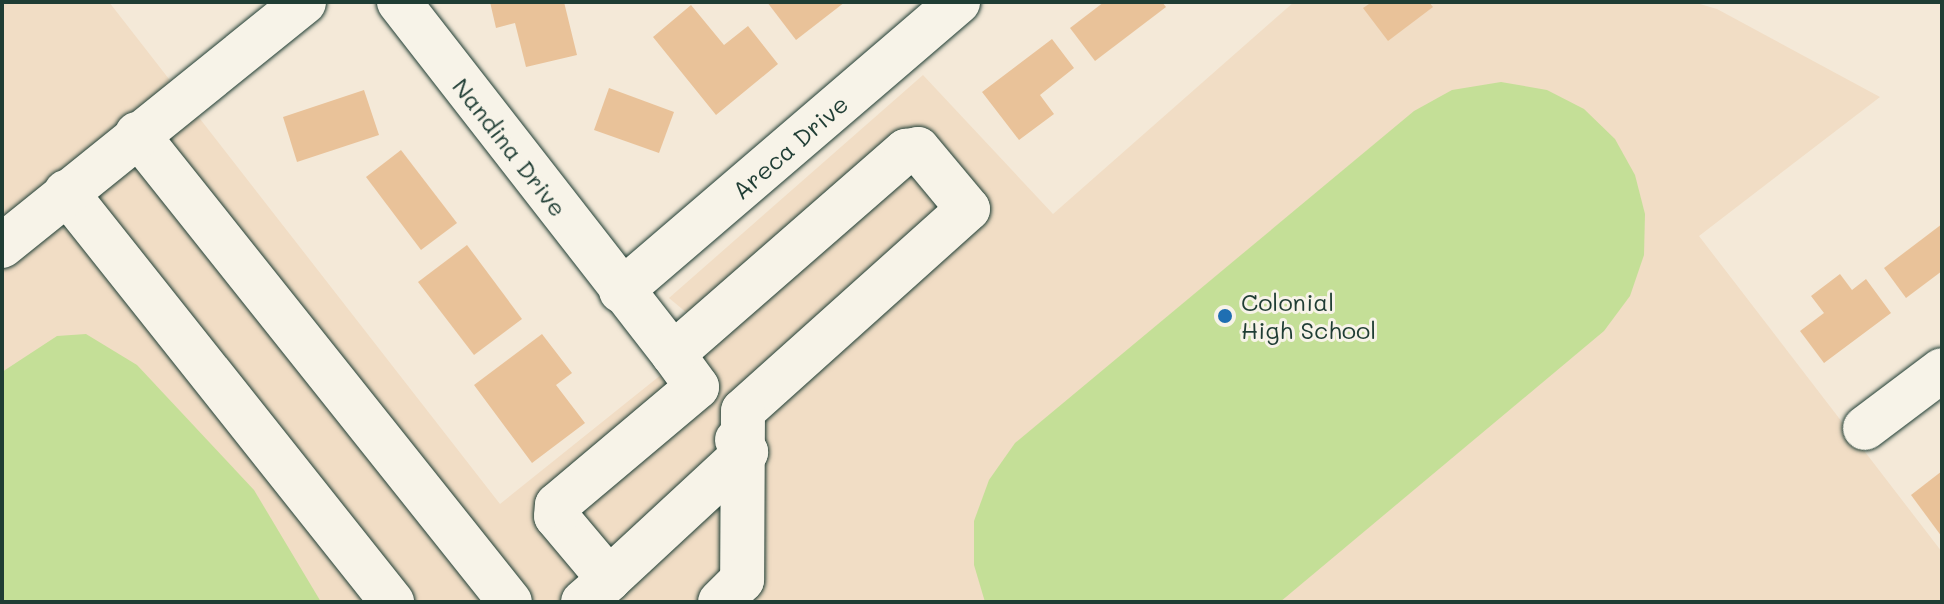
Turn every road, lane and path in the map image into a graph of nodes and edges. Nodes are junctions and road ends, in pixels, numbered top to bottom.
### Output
1 (304, 2) edge
2 (399, 2) edge
3 (958, 2) edge
4 (137, 134) junction
5 (66, 192) junction
6 (2, 246) edge
7 (621, 291) junction
8 (685, 370) junction
9 (1942, 370) edge
10 (1865, 428) dead end
11 (746, 452) junction
12 (596, 590) edge
13 (392, 602) edge
14 (510, 602) edge
15 (720, 602) edge

1 - 4 street
2 - 7 street, Nandina Drive
3 - 7 street, Areca Drive
4 - 5 street
4 - 14 street
5 - 6 street
5 - 13 street
7 - 8 street, Nandina Drive
8 - 11 street, Nandina Drive
8 - 11 street
8 - 12 street
9 - 10 street
11 - 12 street
11 - 15 street

